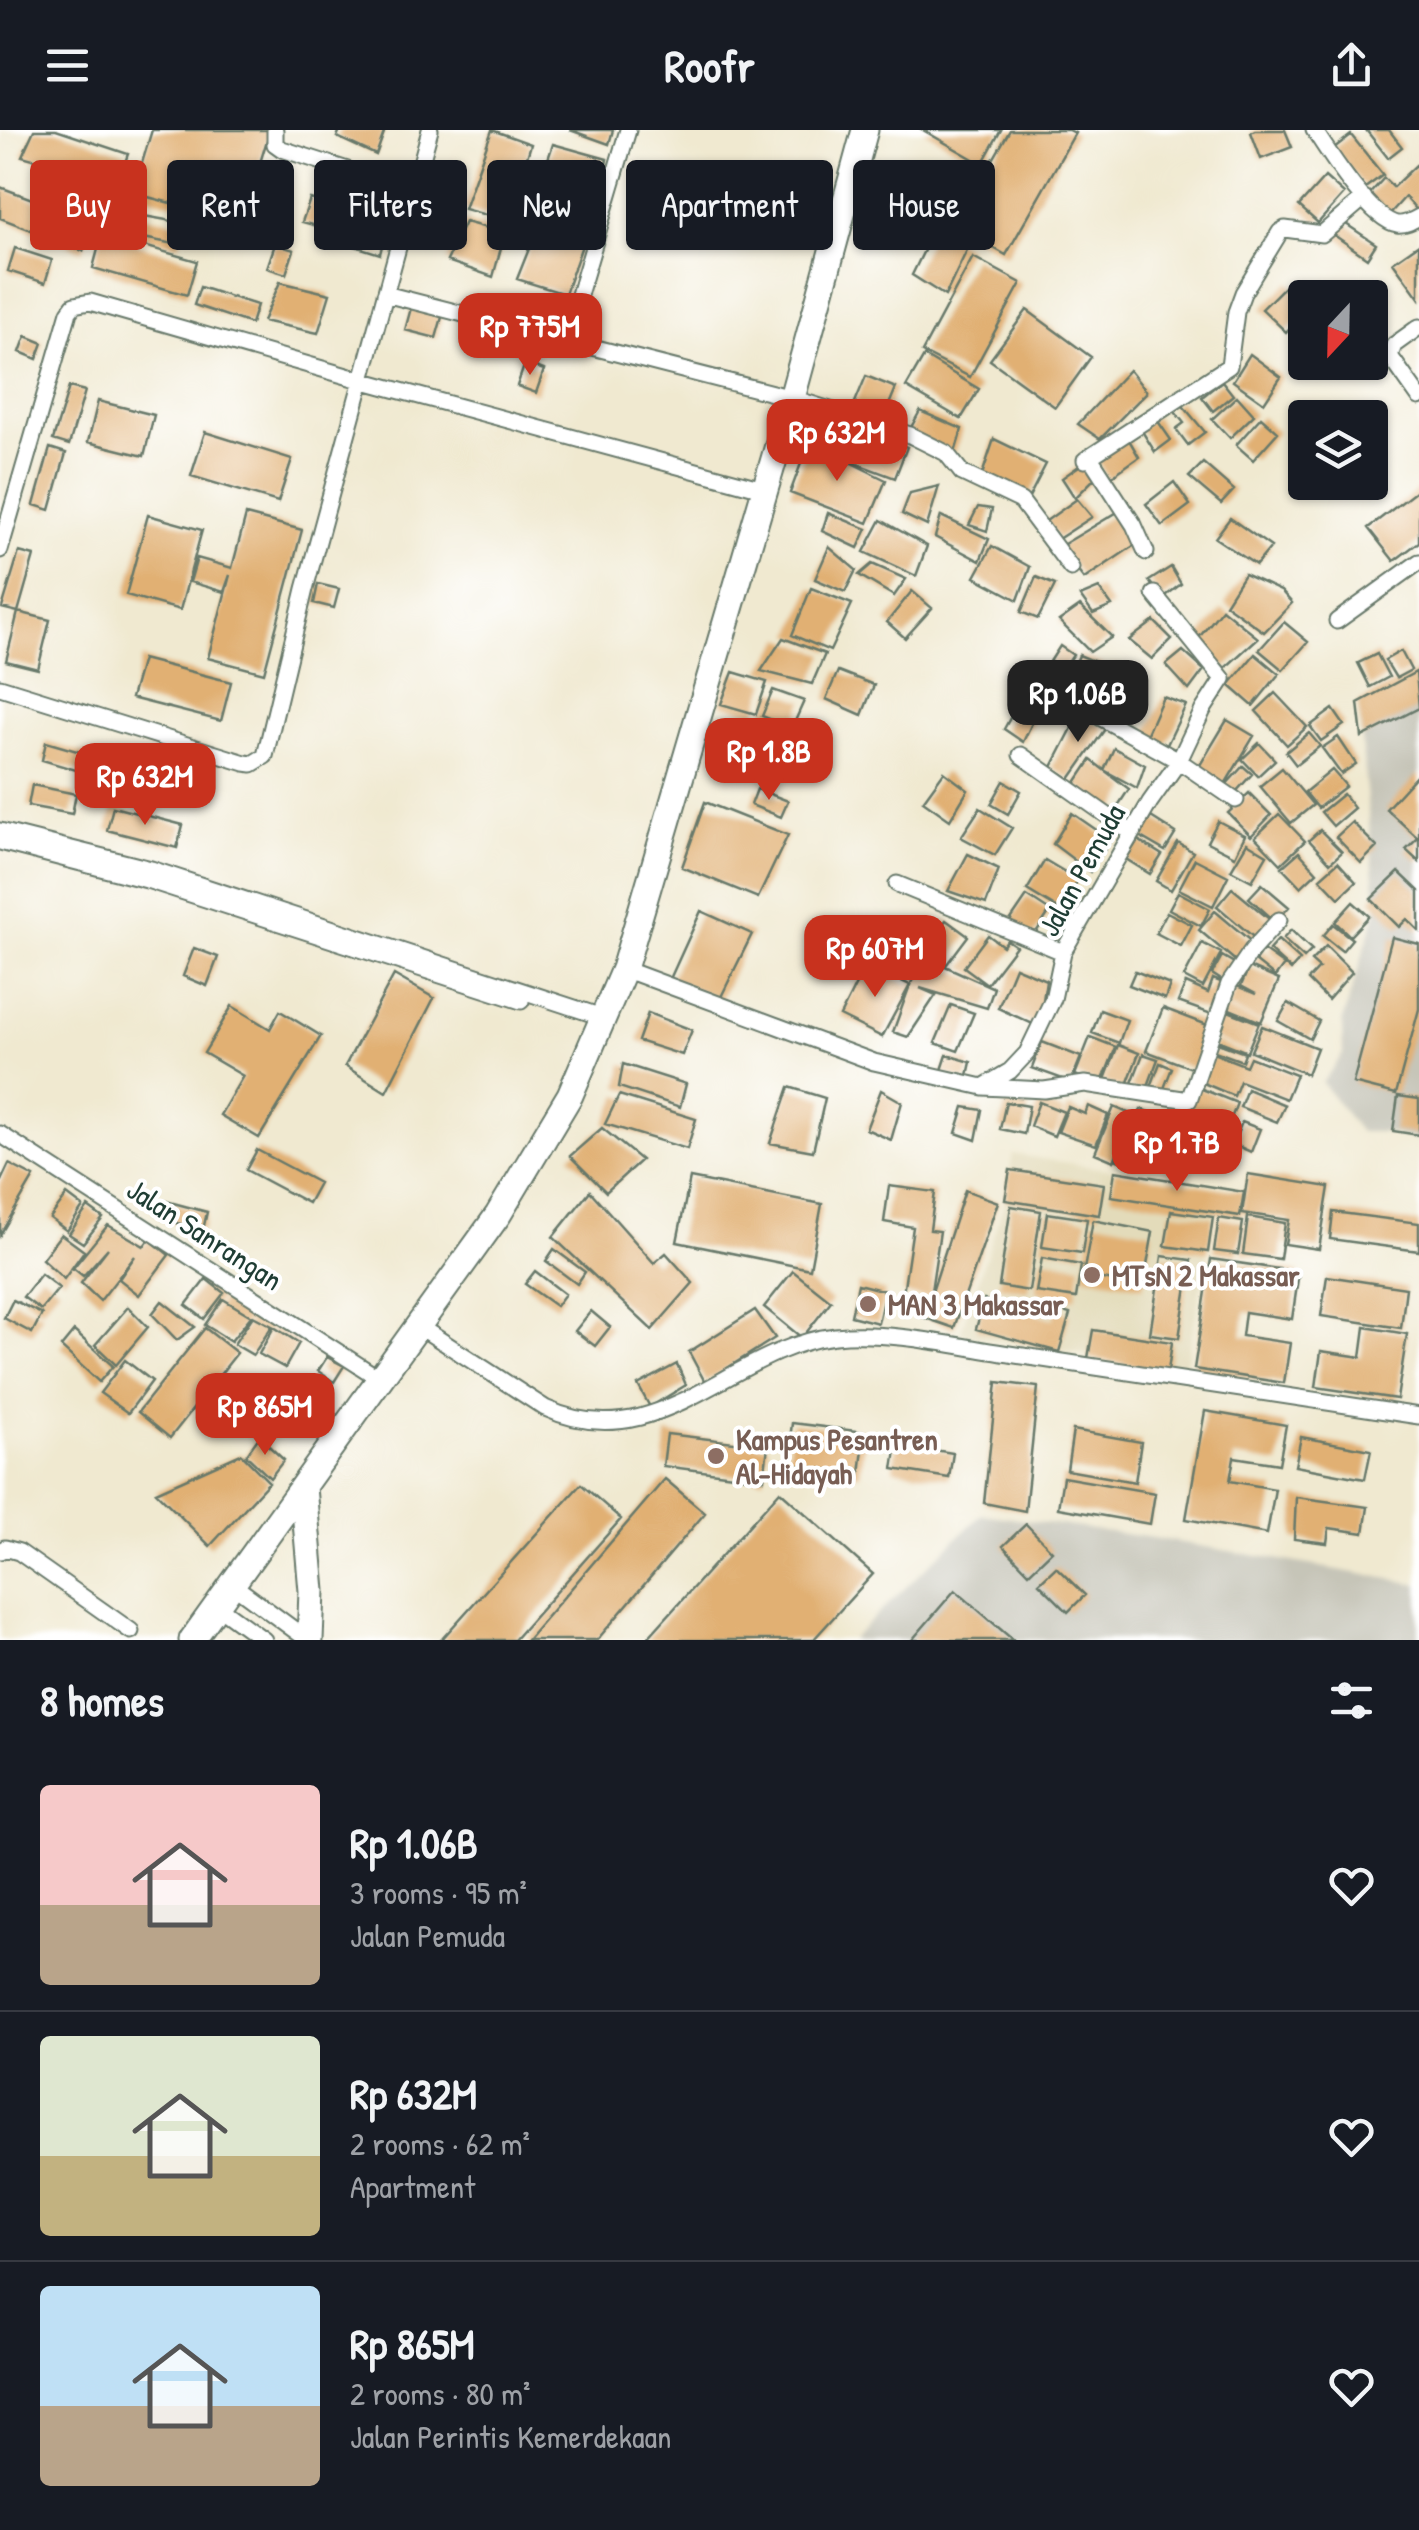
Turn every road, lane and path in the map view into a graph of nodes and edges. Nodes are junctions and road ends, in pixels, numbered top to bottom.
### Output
1 (275, 130) edge
2 (430, 130) edge
3 (628, 130) edge
4 (865, 130) edge
5 (1314, 130) edge
6 (316, 160) edge
7 (422, 160) edge
8 (1364, 198) junction
9 (1419, 217) edge
10 (396, 250) edge
11 (384, 294) junction
12 (1419, 326) edge
13 (565, 342) junction
14 (364, 381) junction
15 (1419, 397) edge
16 (792, 398) junction
17 (763, 488) junction
18 (0, 550) edge
19 (1146, 552) dead end
20 (1419, 562) edge
21 (1072, 568) dead end
22 (1154, 594) dead end
23 (1337, 620) dead end
24 (0, 688) edge
25 (1085, 709) dead end
26 (1021, 755) dead end
27 (1179, 761) junction
28 (1236, 800) dead end
29 (0, 830) edge
30 (1132, 833) junction
31 (0, 842) edge
32 (897, 884) dead end
33 (1279, 920) dead end
34 (1063, 952) junction
35 (624, 969) junction
36 (603, 1022) junction
37 (982, 1088) junction
38 (0, 1134) edge
39 (417, 1325) junction
40 (380, 1379) junction
41 (1419, 1416) edge
42 (303, 1487) junction
43 (0, 1550) edge
44 (232, 1584) junction
45 (216, 1605) junction
46 (131, 1631) dead end
47 (192, 1640) edge
48 (264, 1640) edge
49 (309, 1640) edge

1 - 6 street
2 - 7 street
3 - 13 street
4 - 16 highway
5 - 8 street
8 - 9 street
8 - 19 street
10 - 11 street
11 - 13 street
11 - 14 street
12 - 15 street
13 - 16 street
14 - 17 street
14 - 18 street
14 - 24 street
16 - 17 highway
16 - 21 street
17 - 35 highway
20 - 23 street
22 - 27 street, Jalan Pemuda
25 - 27 street
26 - 30 street
27 - 28 street
27 - 30 street, Jalan Pemuda
29 - 36 street
30 - 34 street, Jalan Pemuda
31 - 36 street
32 - 34 street
33 - 37 street
34 - 37 street, Jalan Pemuda
35 - 36 highway
35 - 37 street
36 - 39 highway
38 - 40 street, Jalan Sanrangan
39 - 40 highway
39 - 41 street
40 - 42 highway
42 - 44 highway
42 - 49 highway
43 - 46 street
44 - 45 highway
44 - 49 street
45 - 47 highway
45 - 48 street

